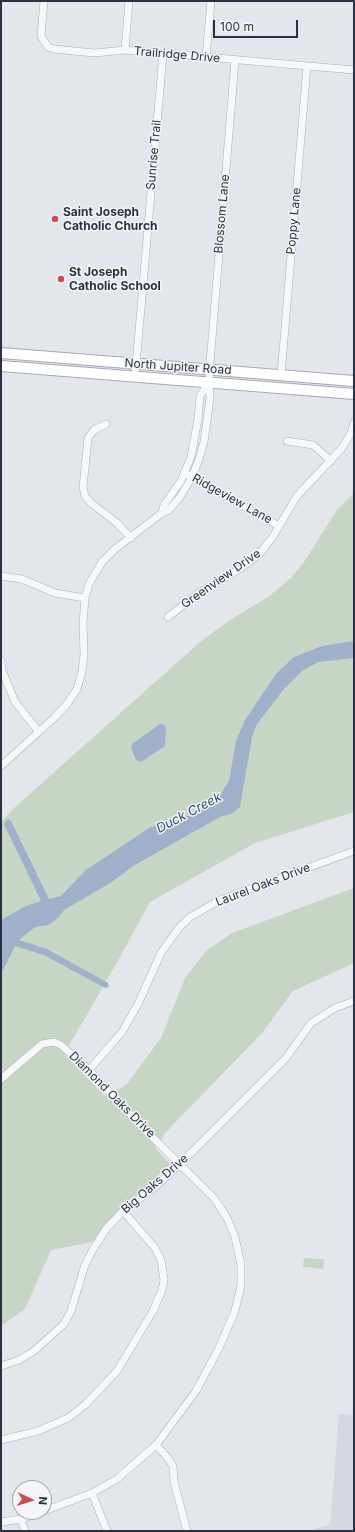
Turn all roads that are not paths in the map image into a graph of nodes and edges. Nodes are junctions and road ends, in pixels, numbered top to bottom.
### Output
1 (44, 1) edge
2 (129, 1) edge
3 (211, 1) edge
4 (125, 50) junction
5 (163, 54) junction
6 (206, 57) junction
7 (235, 60) junction
8 (308, 66) junction
9 (354, 70) edge
10 (1, 353) edge
11 (17, 354) junction
12 (83, 360) junction
13 (136, 364) junction
14 (1, 366) edge
15 (16, 367) junction
16 (210, 369) junction
17 (82, 372) junction
18 (281, 375) junction
19 (135, 377) junction
20 (354, 381) edge
21 (209, 382) junction
22 (354, 394) edge
23 (354, 423) edge
24 (106, 424) dead end
25 (287, 440) dead end
26 (331, 461) junction
27 (185, 472) junction
28 (192, 477) junction
29 (162, 513) junction
30 (279, 526) junction
31 (131, 538) junction
32 (1, 576) edge
33 (85, 598) junction
34 (168, 617) dead end
35 (1, 661) edge
36 (39, 732) junction
37 (1, 766) edge
38 (354, 851) edge
39 (354, 1002) edge
40 (89, 1070) junction
41 (1, 1079) edge
42 (180, 1164) junction
43 (122, 1211) junction
44 (1, 1366) edge
45 (1, 1440) edge
46 (156, 1445) junction
47 (92, 1493) junction
48 (52, 1509) edge
49 (14, 1520) edge
50 (21, 1520) edge
51 (1, 1522) edge
52 (24, 1531) edge
53 (107, 1531) edge
54 (187, 1531) edge

1 - 4 street, Trailridge Drive
2 - 4 street
3 - 6 street
4 - 5 street, Trailridge Drive
5 - 6 street, Trailridge Drive
5 - 13 street, Sunrise Trail
6 - 7 street, Trailridge Drive
7 - 8 street, Trailridge Drive
7 - 16 street, Blossom Lane
8 - 9 street, Trailridge Drive
8 - 18 street, Poppy Lane
10 - 11 main road, North Jupiter Road
11 - 12 main road, North Jupiter Road
11 - 15 main road
12 - 13 main road, North Jupiter Road
12 - 17 main road
13 - 16 main road, North Jupiter Road
13 - 19 street, Sunrise Trail
14 - 15 main road, North Jupiter Road
15 - 17 main road, North Jupiter Road
16 - 18 main road, North Jupiter Road
16 - 21 street, Blossom Lane
17 - 19 main road, North Jupiter Road
18 - 20 main road, North Jupiter Road
19 - 21 main road, North Jupiter Road
21 - 22 main road, North Jupiter Road
21 - 27 street
21 - 28 street, Blossom Lane
23 - 26 street, Greenview Drive
24 - 31 street
25 - 26 street
26 - 30 street, Greenview Drive
27 - 28 street, Ridgeview Lane
27 - 29 street
28 - 29 street, Blossom Lane
28 - 30 street, Ridgeview Lane
29 - 31 street, Blossom Lane
30 - 34 street, Greenview Drive
31 - 33 street, Blossom Lane
32 - 33 street
33 - 36 street, Blossom Lane
35 - 36 street
36 - 37 street, Blossom Lane
38 - 40 street, Laurel Oaks Drive
39 - 42 street, Big Oaks Drive
40 - 41 street, Diamond Oaks Drive
40 - 42 street, Diamond Oaks Drive
42 - 43 street, Big Oaks Drive
42 - 46 street, Diamond Oaks Drive
43 - 44 street, Big Oaks Drive
43 - 45 street
46 - 47 street, Diamond Oaks Drive
46 - 54 street
47 - 48 street, Diamond Oaks Drive
47 - 53 street
49 - 51 street, Diamond Oaks Drive
50 - 52 street

